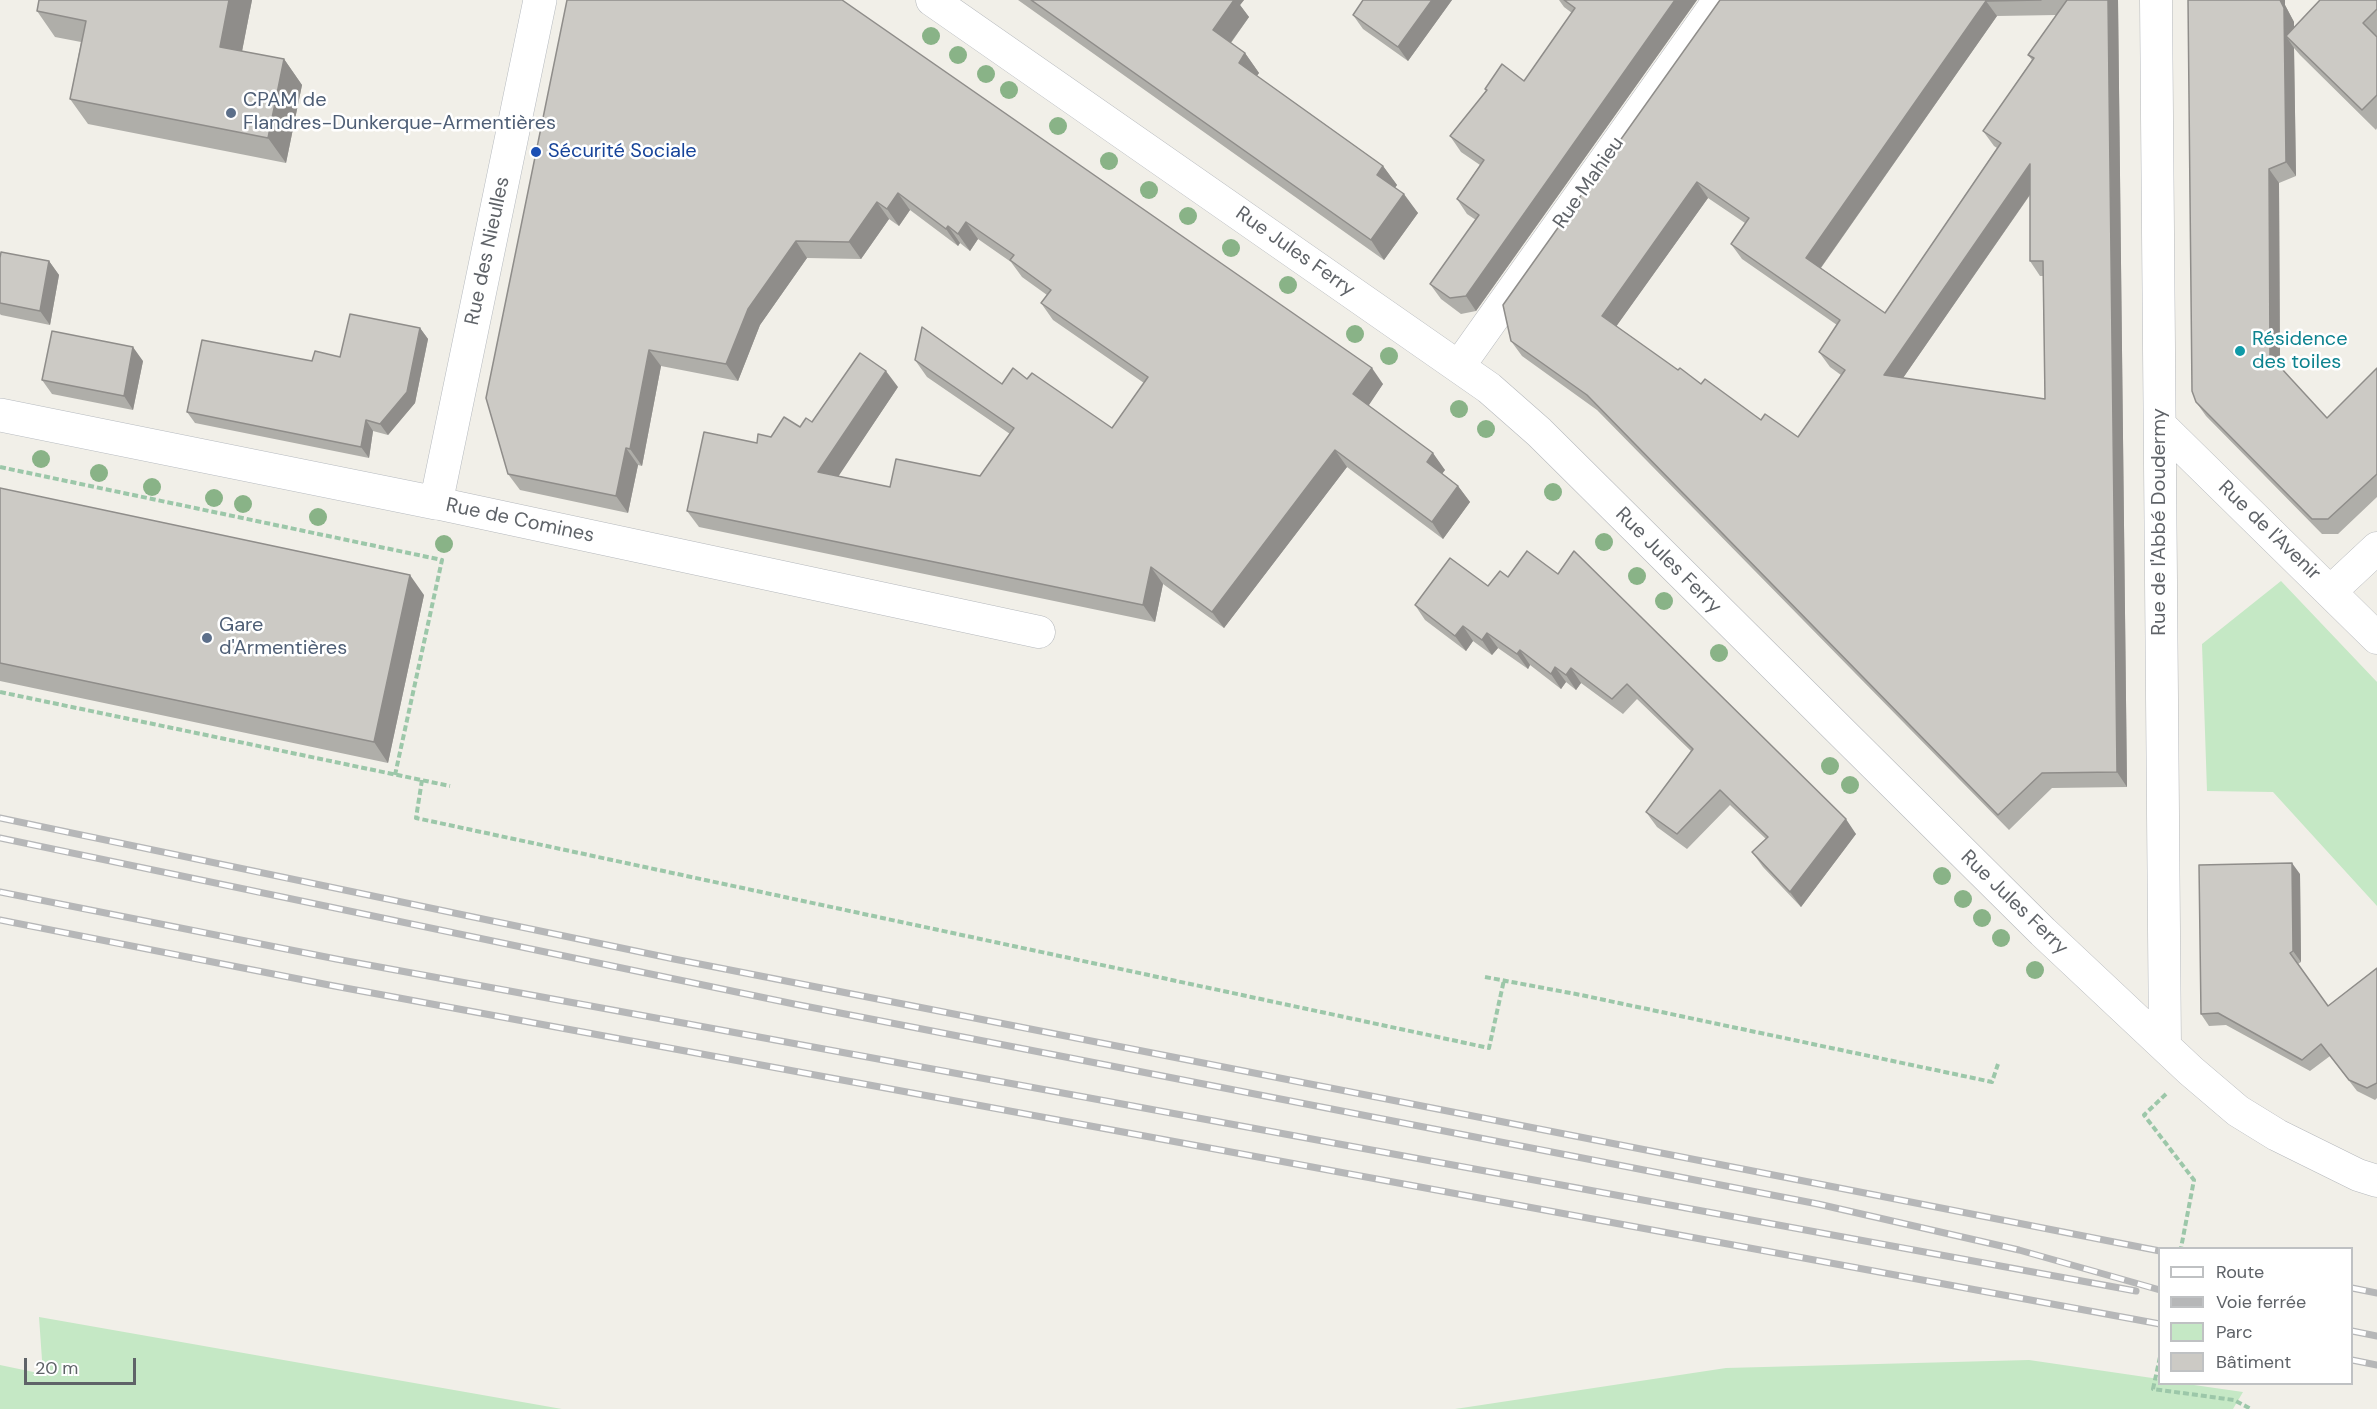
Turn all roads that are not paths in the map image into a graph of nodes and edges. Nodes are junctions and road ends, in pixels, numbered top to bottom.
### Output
1 (540, 0) edge
2 (932, 0) edge
3 (1719, 0) edge
4 (2156, 0) edge
5 (1459, 366) junction
6 (0, 415) edge
7 (2160, 424) junction
8 (436, 503) junction
9 (2377, 548) edge
10 (2331, 591) junction
11 (1039, 632) dead end
12 (2377, 638) edge
13 (2164, 1045) junction
14 (2371, 1173) edge

1 - 8 street, Rue des Nieulles
2 - 5 street, Rue Jules Ferry
3 - 5 street, Rue Mahieu
4 - 7 street, Rue de l'Abbé Doudermy
5 - 13 street, Rue Jules Ferry
6 - 8 street, Rue de Comines
7 - 10 street, Rue de l'Avenir
7 - 13 street, Rue de l'Abbé Doudermy
8 - 11 street, Rue de Comines
9 - 10 street
10 - 12 street, Rue de l'Avenir
13 - 14 street, Rue Jules Ferry

